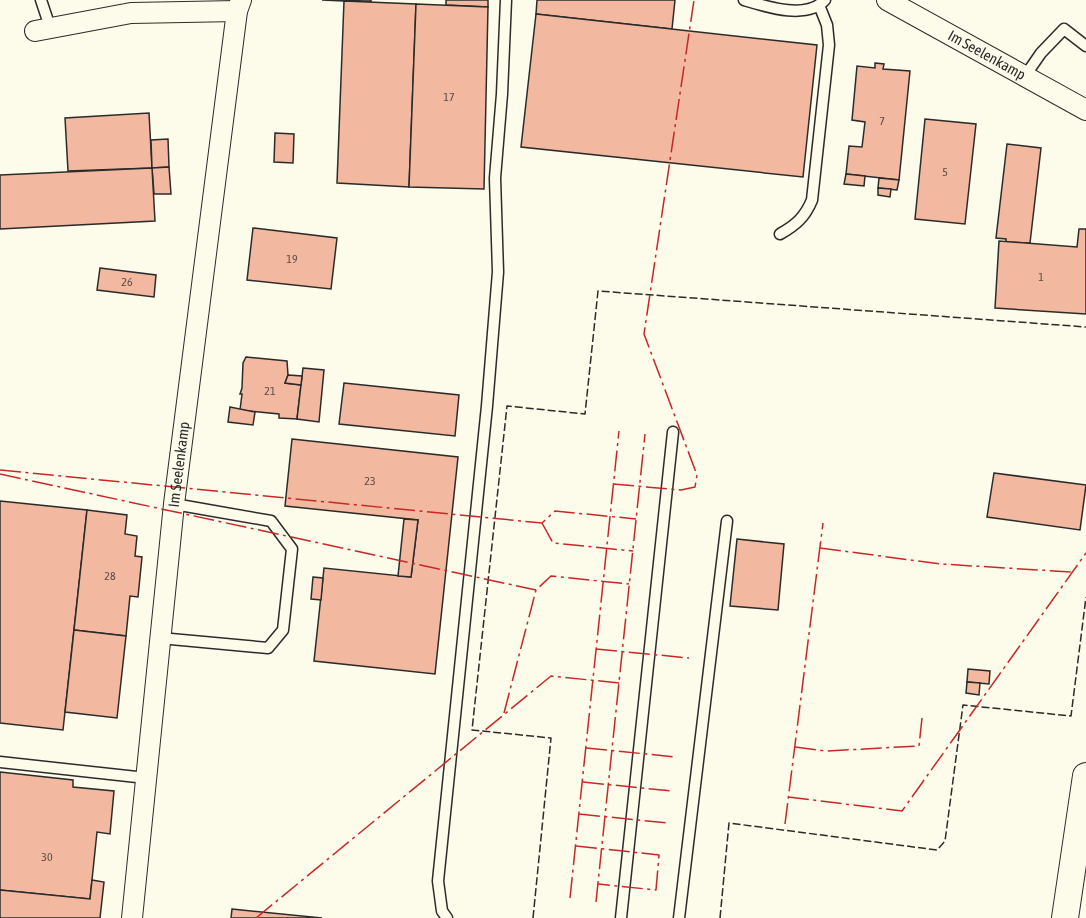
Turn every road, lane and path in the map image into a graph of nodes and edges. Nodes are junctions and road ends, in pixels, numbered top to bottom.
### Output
1 (41, 0) edge
2 (506, 0) edge
3 (744, 0) edge
4 (887, 0) edge
5 (822, 3) edge
6 (239, 6) edge
7 (42, 29) joint
8 (1086, 46) edge
9 (1025, 76) junction
10 (1086, 110) edge
11 (780, 234) dead end
12 (673, 432) dead end
13 (174, 504) junction
14 (727, 521) dead end
15 (160, 638) junction
16 (0, 762) edge
17 (1086, 776) edge
18 (146, 778) junction
19 (132, 918) edge
20 (447, 918) edge
21 (621, 918) edge
22 (679, 918) edge
23 (1065, 918) edge

1 - 7 lane
2 - 20 lane
3 - 5 lane
4 - 9 street, Im Seelenkamp
5 - 11 lane
6 - 7 street, Im Seelenkamp
6 - 13 street, Im Seelenkamp
8 - 9 lane
9 - 10 street, Im Seelenkamp
12 - 21 lane
13 - 15 street, Im Seelenkamp
13 - 15 lane
14 - 22 lane
15 - 18 street, Im Seelenkamp
16 - 18 lane
17 - 23 street
18 - 19 street, Im Seelenkamp

